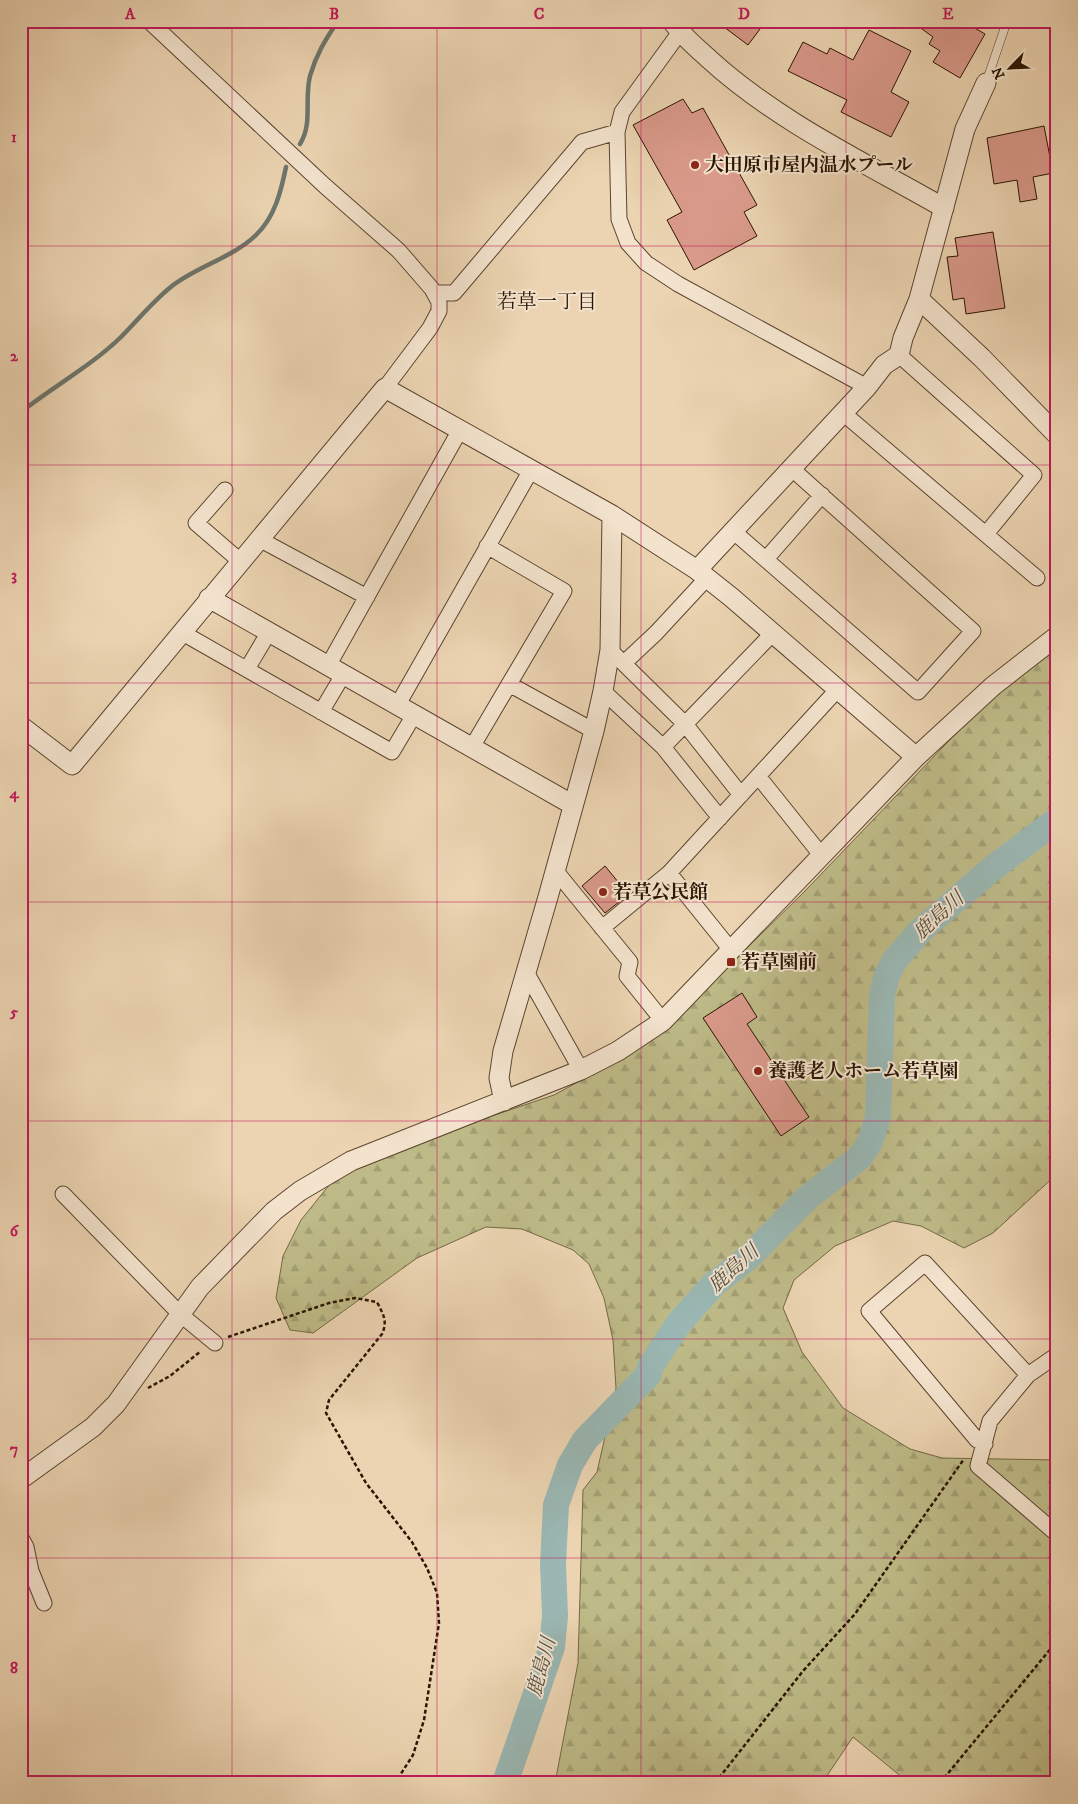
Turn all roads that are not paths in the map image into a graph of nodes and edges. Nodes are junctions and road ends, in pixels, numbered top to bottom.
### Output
1 (149, 21) edge
2 (1007, 21) edge
3 (676, 27) edge
4 (986, 83) joint
5 (617, 132) junction
6 (944, 208) junction
7 (434, 293) junction
8 (919, 299) junction
9 (898, 355) junction
10 (867, 387) junction
11 (385, 388) junction
12 (843, 413) junction
13 (460, 430) junction
14 (1057, 434) edge
15 (791, 468) junction
16 (531, 470) junction
17 (225, 490) dead end
18 (822, 495) junction
19 (612, 515) junction
20 (733, 531) junction
21 (986, 534) junction
22 (258, 539) junction
23 (488, 546) junction
24 (766, 559) junction
25 (240, 561) junction
26 (702, 574) junction
27 (1037, 578) dead end
28 (367, 597) junction
29 (209, 598) junction
30 (181, 632) junction
31 (269, 632) junction
32 (773, 633) junction
33 (1057, 636) edge
34 (610, 650) junction
35 (624, 663) junction
36 (247, 669) junction
37 (336, 671) junction
38 (509, 684) junction
39 (838, 689) junction
40 (602, 691) junction
41 (397, 706) junction
42 (321, 712) junction
43 (414, 716) junction
44 (685, 724) junction
45 (21, 726) edge
46 (594, 731) junction
47 (472, 747) junction
48 (663, 747) junction
49 (916, 757) junction
50 (758, 776) junction
51 (740, 795) junction
52 (573, 805) junction
53 (720, 818) junction
54 (822, 856) junction
55 (555, 870) junction
56 (670, 873) junction
57 (602, 928) junction
58 (731, 950) junction
59 (526, 972) junction
60 (663, 1021) junction
61 (581, 1070) junction
62 (504, 1100) junction
63 (63, 1194) dead end
64 (180, 1314) junction
65 (215, 1343) road end
66 (1057, 1355) edge
67 (1028, 1375) junction
68 (981, 1442) junction
69 (21, 1479) edge
70 (1057, 1534) edge
71 (21, 1538) edge
72 (44, 1603) dead end

1 - 7 street
2 - 4 lane
3 - 5 street
3 - 6 street
4 - 6 street
5 - 7 street
5 - 10 street
6 - 8 street
7 - 11 street
8 - 9 street
8 - 14 street
9 - 10 street
9 - 21 street
10 - 12 street
11 - 13 street
11 - 22 street
12 - 15 street
12 - 21 street
13 - 16 street
13 - 28 street
15 - 18 street
15 - 20 street
16 - 19 street
16 - 23 street
17 - 25 street
18 - 24 street
18 - 24 street
19 - 26 street
19 - 34 street
20 - 24 street
20 - 26 street
21 - 27 street
22 - 25 street
22 - 28 street
23 - 38 street
23 - 41 street
25 - 29 street
26 - 32 street
26 - 35 street
28 - 37 street
29 - 30 street
29 - 31 street
30 - 36 street
30 - 45 street
31 - 36 street
31 - 37 street
32 - 39 street
32 - 44 street
33 - 49 street
34 - 35 street
34 - 40 street
35 - 44 street
36 - 42 street
37 - 41 street
37 - 42 street
38 - 46 street
38 - 47 street
39 - 49 street
39 - 50 street
40 - 46 street
40 - 48 street
41 - 43 street
42 - 43 street
43 - 47 street
44 - 48 street
44 - 51 street
46 - 52 street
47 - 52 street
48 - 53 street
49 - 54 street
50 - 51 street
50 - 54 street
51 - 53 street
52 - 55 street
53 - 56 street
54 - 58 street
55 - 57 street
55 - 59 street
56 - 57 street
56 - 58 street
57 - 60 street
58 - 60 street
59 - 61 street
59 - 62 street
60 - 61 street
61 - 62 street
62 - 64 street
63 - 64 street
64 - 65 street
64 - 69 street
66 - 67 street
67 - 68 street
67 - 68 street
68 - 70 street
71 - 72 street

